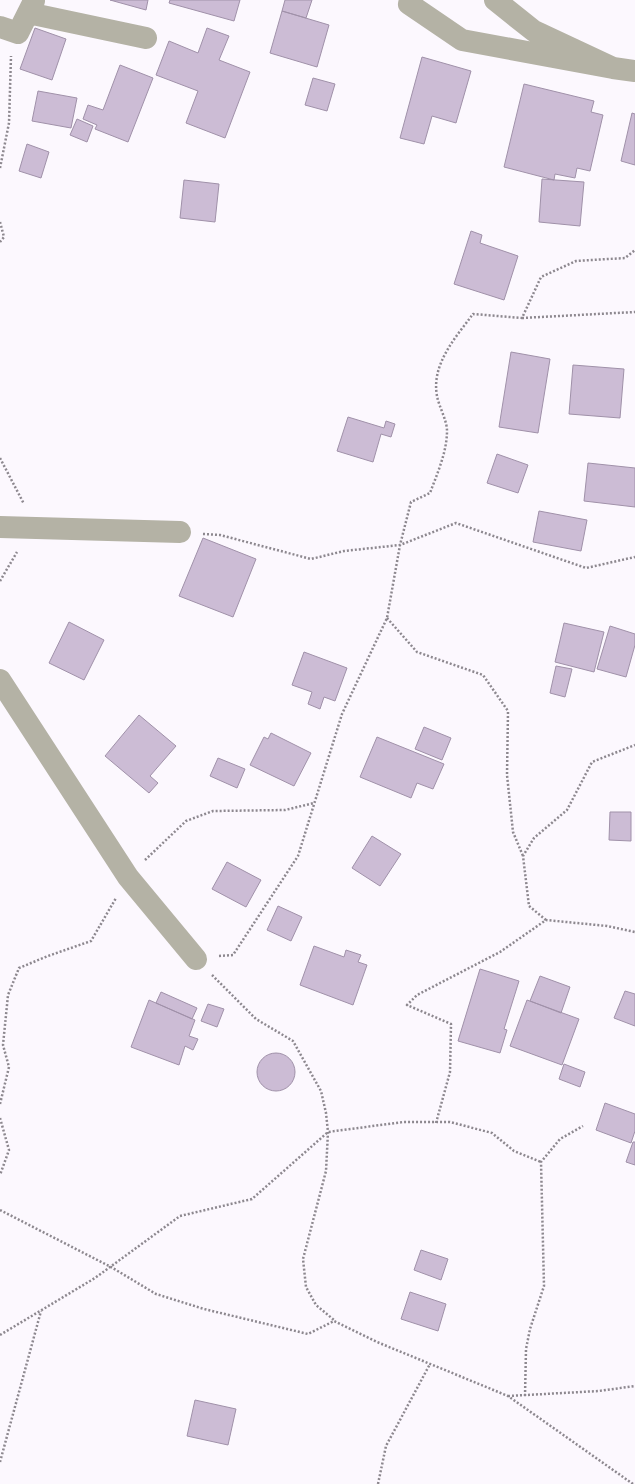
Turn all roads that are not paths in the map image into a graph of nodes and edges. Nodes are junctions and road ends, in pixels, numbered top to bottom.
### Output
1 (410, 0) edge
2 (495, 0) edge
3 (31, 6) edge
4 (9, 30) edge
5 (146, 38) dead end
6 (613, 68) junction
7 (635, 71) edge
8 (0, 527) edge
9 (180, 532) road end
10 (0, 680) edge
11 (196, 959) road end

1 - 6 street
2 - 6 street
3 - 4 street
3 - 5 street
6 - 7 street
8 - 9 street
10 - 11 street

